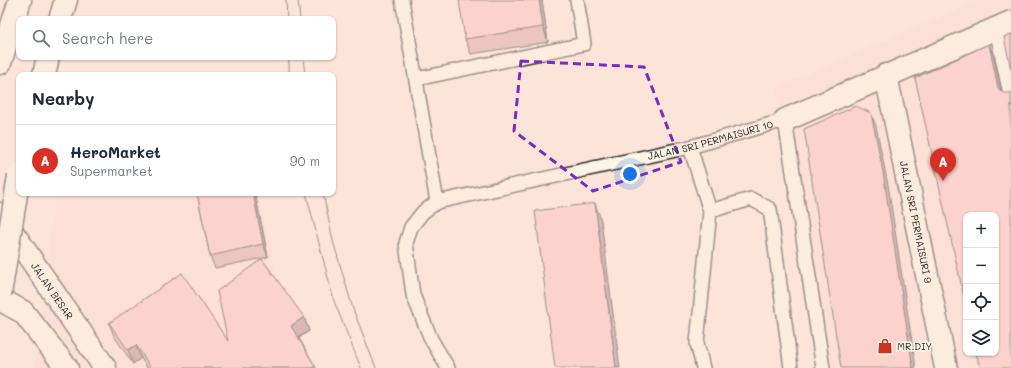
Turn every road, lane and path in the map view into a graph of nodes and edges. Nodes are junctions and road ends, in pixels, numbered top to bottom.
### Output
1 (20, 0) edge
2 (66, 0) edge
3 (402, 0) edge
4 (577, 0) edge
5 (61, 16) edge
6 (1004, 25) edge
7 (47, 60) edge
8 (0, 63) edge
9 (45, 72) edge
10 (886, 75) junction
11 (416, 79) junction
12 (1011, 98) edge
13 (785, 120) junction
14 (690, 147) junction
15 (16, 195) edge
16 (437, 202) junction
17 (710, 211) junction
18 (0, 214) edge
19 (0, 294) edge
20 (0, 301) edge
21 (68, 368) edge
22 (105, 368) edge
23 (448, 368) edge
24 (702, 368) edge
25 (791, 368) edge
26 (823, 368) edge
27 (946, 368) edge

1 - 8 main road
2 - 5 main road
3 - 11 lane
4 - 11 lane
6 - 10 main road, JALAN SRI PERMAISURI 10
6 - 12 lane
7 - 9 main road
10 - 13 main road, JALAN SRI PERMAISURI 10
10 - 27 main road, JALAN SRI PERMAISURI 9
11 - 16 lane
13 - 14 lane, JALAN SRI PERMAISURI 10
13 - 26 lane
14 - 16 lane, JALAN SRI PERMAISURI 10
14 - 17 lane
15 - 19 main road, bridge
16 - 23 lane, JALAN SRI PERMAISURI 10
17 - 24 lane
17 - 25 lane
18 - 22 main road, JALAN BESAR
20 - 21 main road

